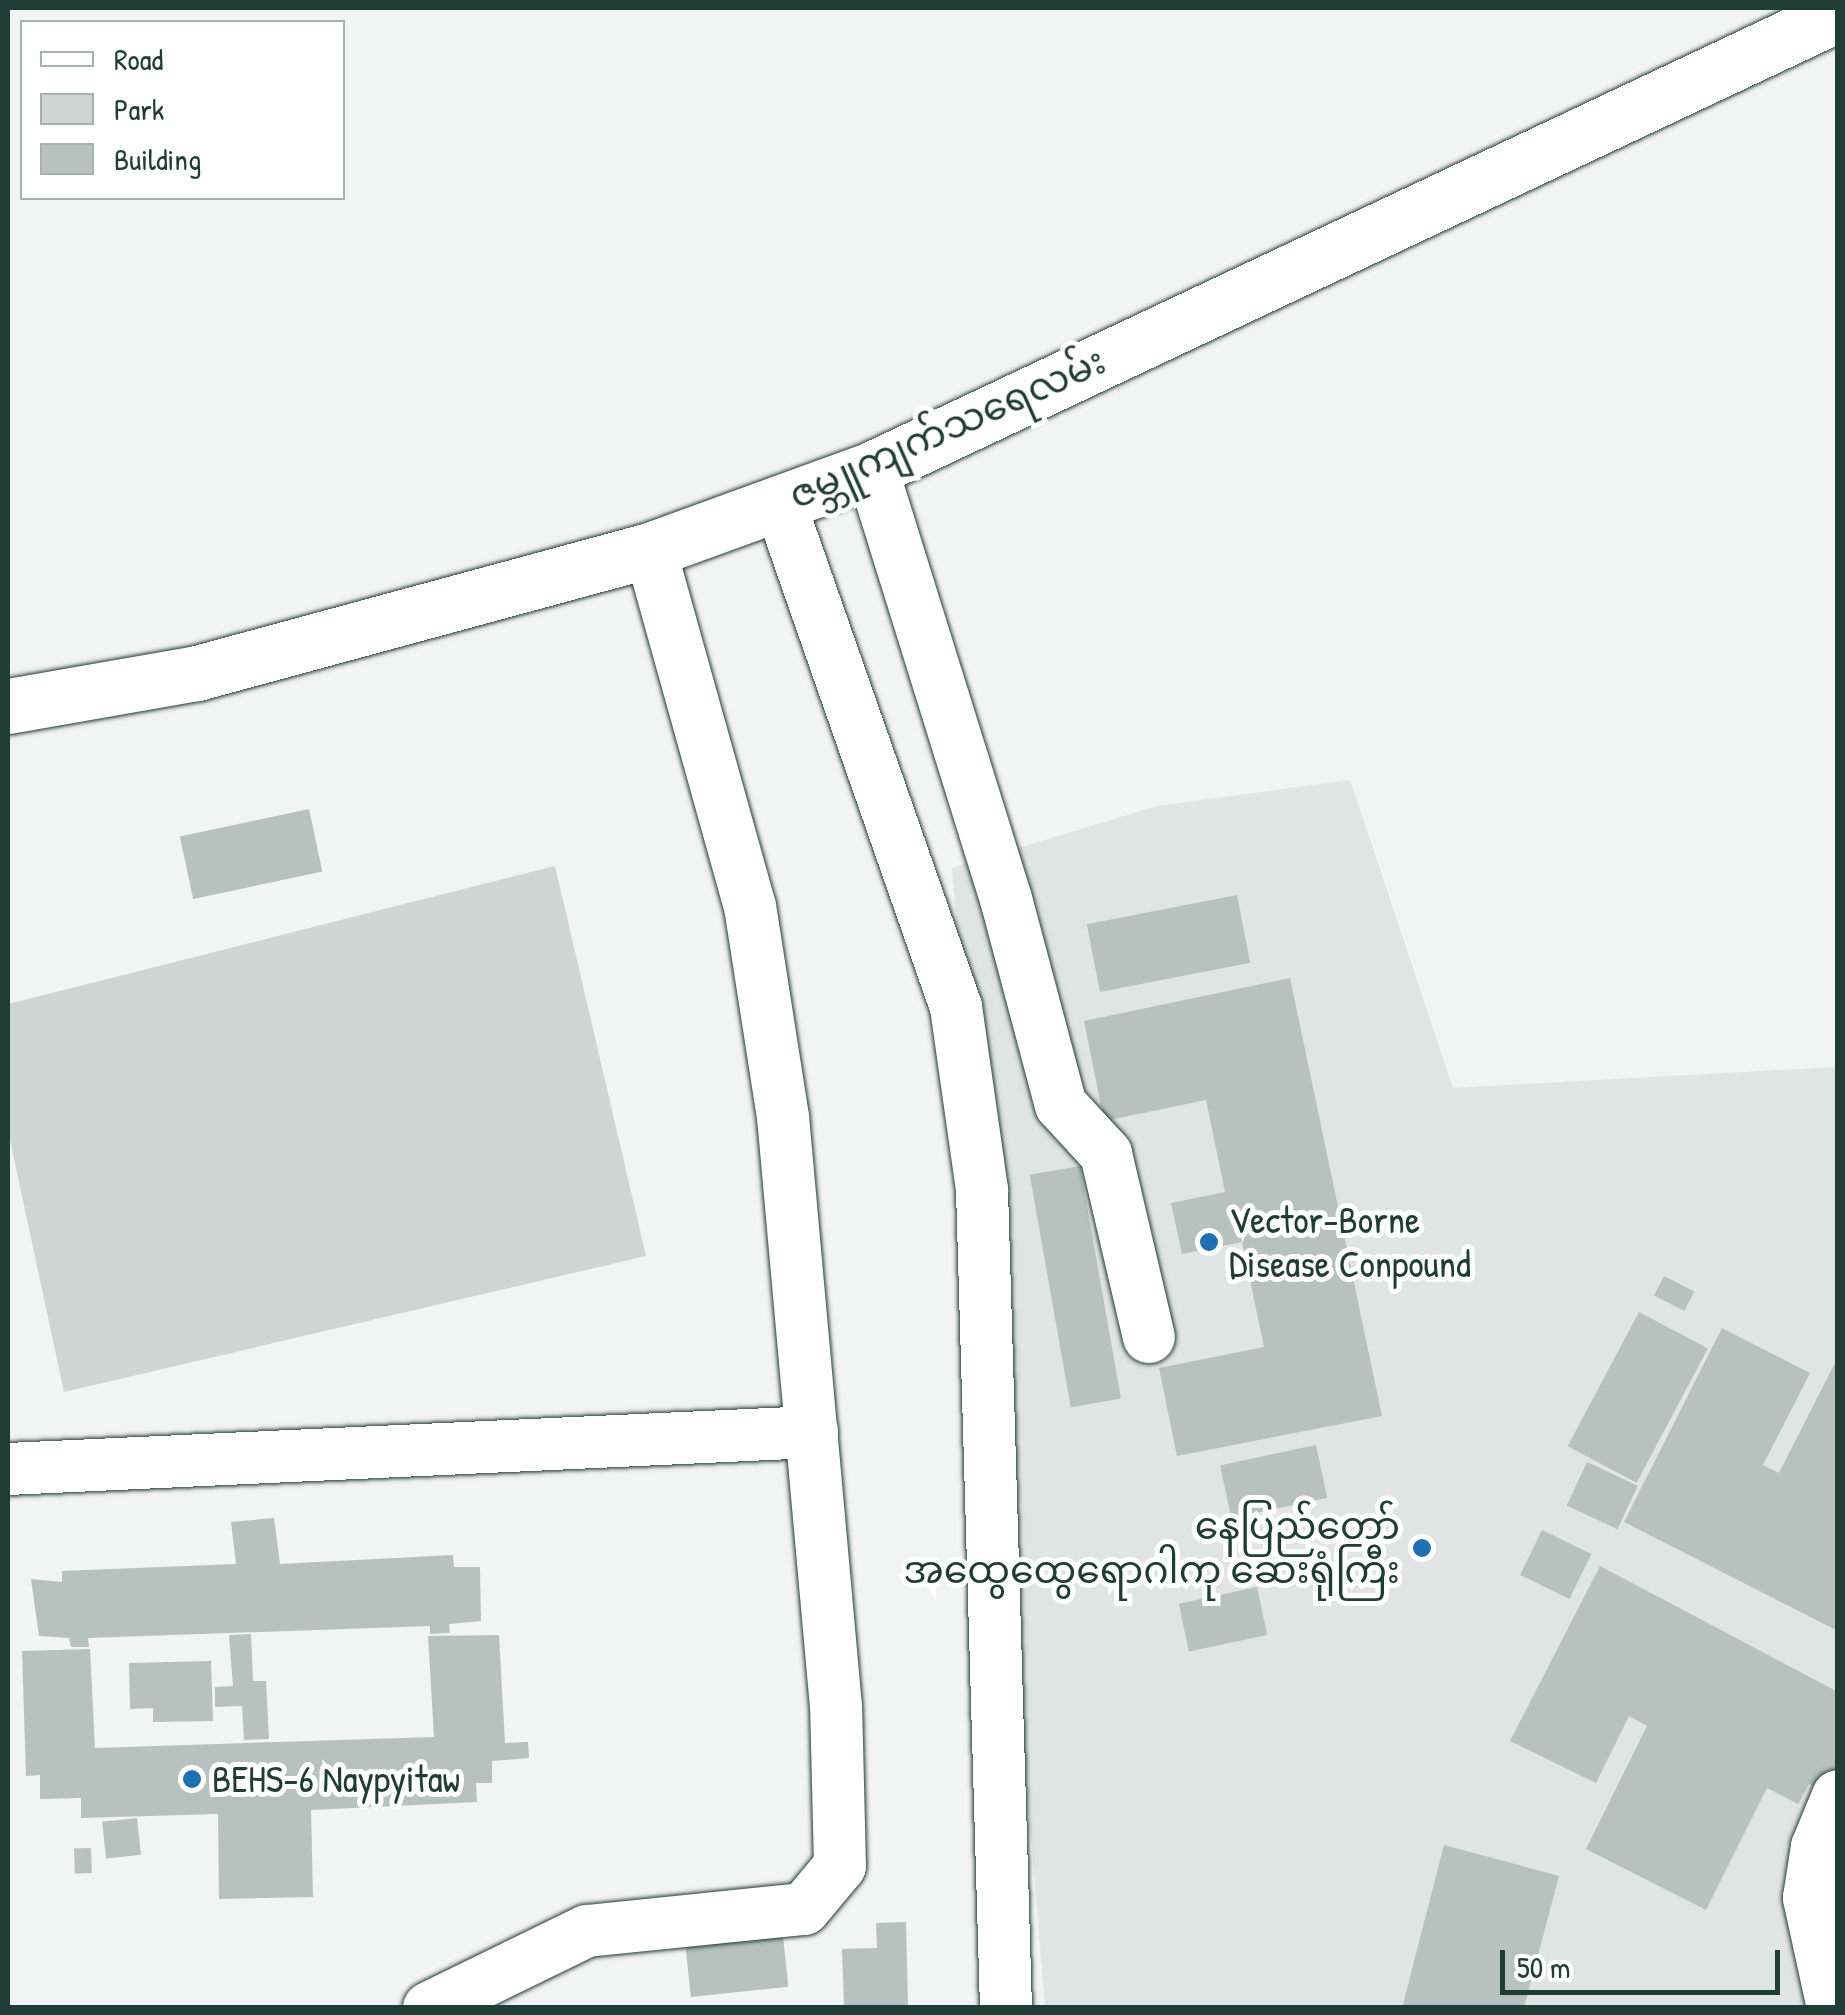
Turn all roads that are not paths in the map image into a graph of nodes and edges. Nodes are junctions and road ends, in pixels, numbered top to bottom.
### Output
1 (1838, 14) edge
2 (872, 469) junction
3 (780, 504) junction
4 (650, 550) junction
5 (8, 706) edge
6 (1149, 1338) dead end
7 (812, 1432) junction
8 (8, 1470) edge
9 (1838, 1796) edge
10 (429, 2008) edge
11 (1006, 2008) edge
12 (1833, 2008) edge

1 - 2 main road, ဇမ္ဘူကျက်သရေလမ်း
2 - 3 main road, ဇမ္ဘူကျက်သရေလမ်း
2 - 6 street
3 - 4 main road, ဇမ္ဘူကျက်သရေလမ်း
3 - 11 street
4 - 5 main road, ဇမ္ဘူကျက်သရေလမ်း
4 - 7 street
7 - 8 street
7 - 10 street
9 - 12 street

